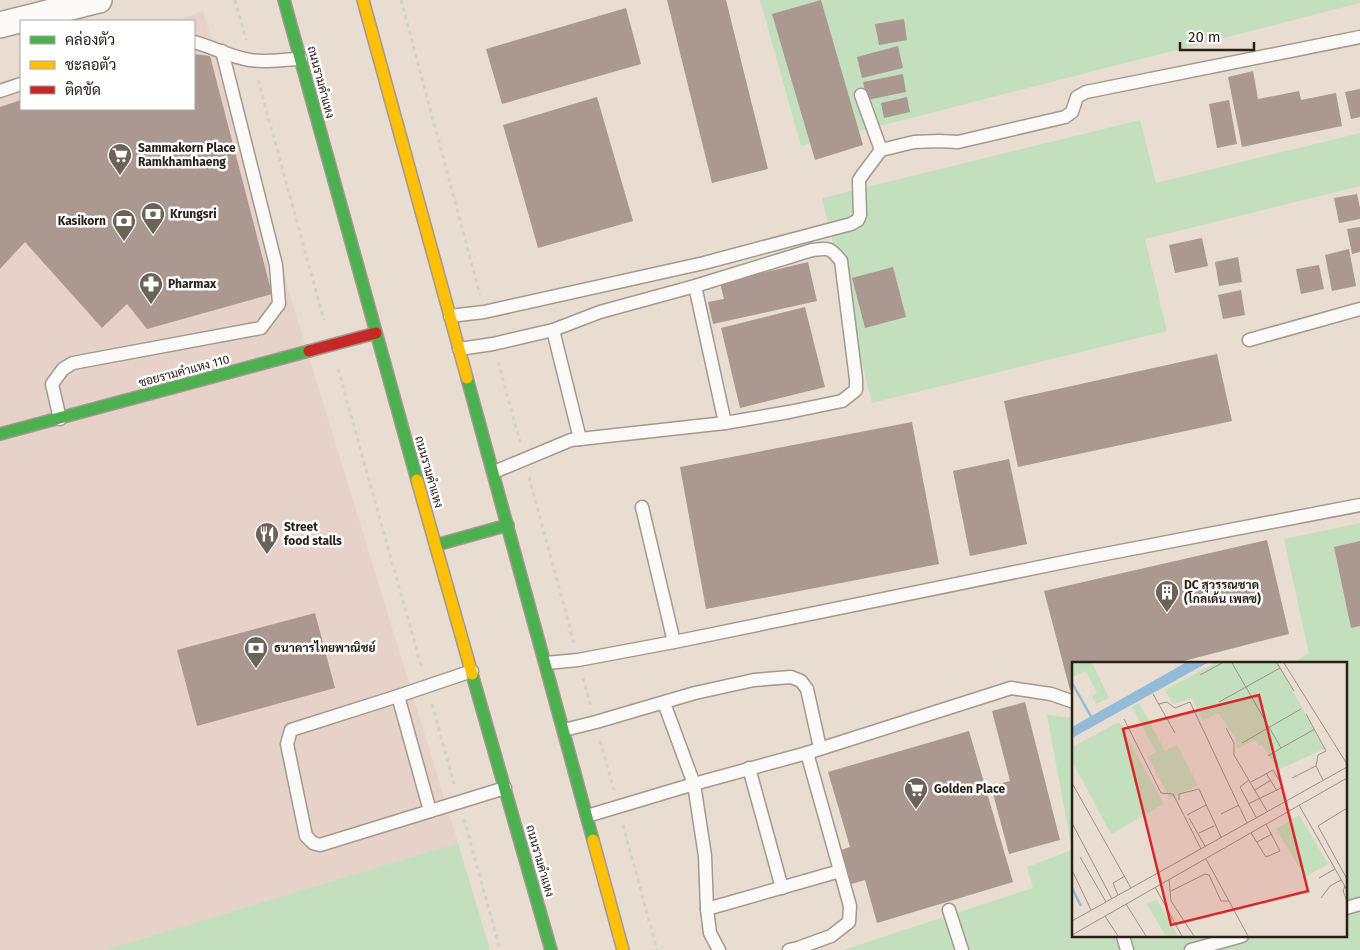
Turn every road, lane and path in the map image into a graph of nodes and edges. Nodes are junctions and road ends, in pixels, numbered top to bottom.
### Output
1 (99, 0) edge
2 (235, 0) edge
3 (284, 0) edge
4 (363, 0) edge
5 (0, 25) edge
6 (1360, 37) edge
7 (195, 42) edge
8 (222, 51) junction
9 (300, 59) junction
10 (252, 61) junction
11 (20, 84) edge
12 (0, 91) edge
13 (861, 96) dead end
14 (881, 150) junction
15 (695, 286) junction
16 (1360, 309) edge
17 (450, 316) junction
18 (553, 330) junction
19 (376, 333) junction
20 (1249, 340) dead end
21 (332, 346) junction
22 (460, 349) junction
23 (60, 419) junction
24 (725, 423) junction
25 (0, 434) edge
26 (580, 439) junction
27 (494, 472) junction
28 (1360, 506) edge
29 (642, 507) dead end
30 (508, 524) junction
31 (436, 545) junction
32 (674, 642) junction
33 (546, 663) junction
34 (472, 671) junction
35 (427, 686) junction
36 (398, 696) junction
37 (1072, 701) edge
38 (664, 703) junction
39 (564, 730) junction
40 (820, 748) junction
41 (806, 753) junction
42 (749, 768) junction
43 (694, 784) junction
44 (505, 788) junction
45 (459, 802) junction
46 (430, 811) junction
47 (587, 816) junction
48 (840, 871) junction
49 (782, 888) junction
50 (706, 909) junction
51 (949, 910) dead end
52 (1235, 938) edge
53 (500, 950) edge
54 (551, 950) edge
55 (624, 950) edge
56 (719, 950) edge
57 (789, 950) edge
58 (962, 950) edge
59 (1192, 950) edge

1 - 5 street
2 - 10 path
3 - 9 main road, ถนนรามคำแหง
4 - 17 main road
6 - 14 lane
7 - 8 lane
8 - 10 lane
8 - 23 lane
9 - 10 lane
9 - 19 main road, ถนนรามคำแหง
10 - 21 path
11 - 12 lane
13 - 14 lane
14 - 17 lane
15 - 18 lane
15 - 24 lane
15 - 24 lane
16 - 20 lane
17 - 22 main road
18 - 22 lane
18 - 26 lane
19 - 21 main road, ซอยรามคำแหง 110
19 - 31 main road, ถนนรามคำแหง
21 - 23 main road, ซอยรามคำแหง 110
21 - 35 path
22 - 27 main road
23 - 25 main road, ซอยรามคำแหง 110
24 - 26 lane
26 - 27 lane
27 - 30 main road
28 - 32 lane
29 - 32 lane
30 - 31 main road
30 - 33 main road
31 - 34 main road, ถนนรามคำแหง
32 - 33 lane
33 - 39 main road
34 - 35 lane
34 - 44 main road, ถนนรามคำแหง
35 - 36 lane
35 - 45 path
36 - 46 lane
36 - 46 lane
37 - 40 lane
38 - 39 lane
38 - 40 lane
38 - 43 lane
39 - 47 main road
40 - 41 lane
41 - 42 lane
41 - 48 lane
42 - 43 lane
42 - 49 lane
43 - 47 lane
43 - 50 lane
44 - 45 lane
44 - 54 main road, ถนนรามคำแหง
45 - 46 lane
45 - 53 path
47 - 55 main road
48 - 49 lane
48 - 57 lane
49 - 50 lane
50 - 56 lane
51 - 58 lane
52 - 59 lane

